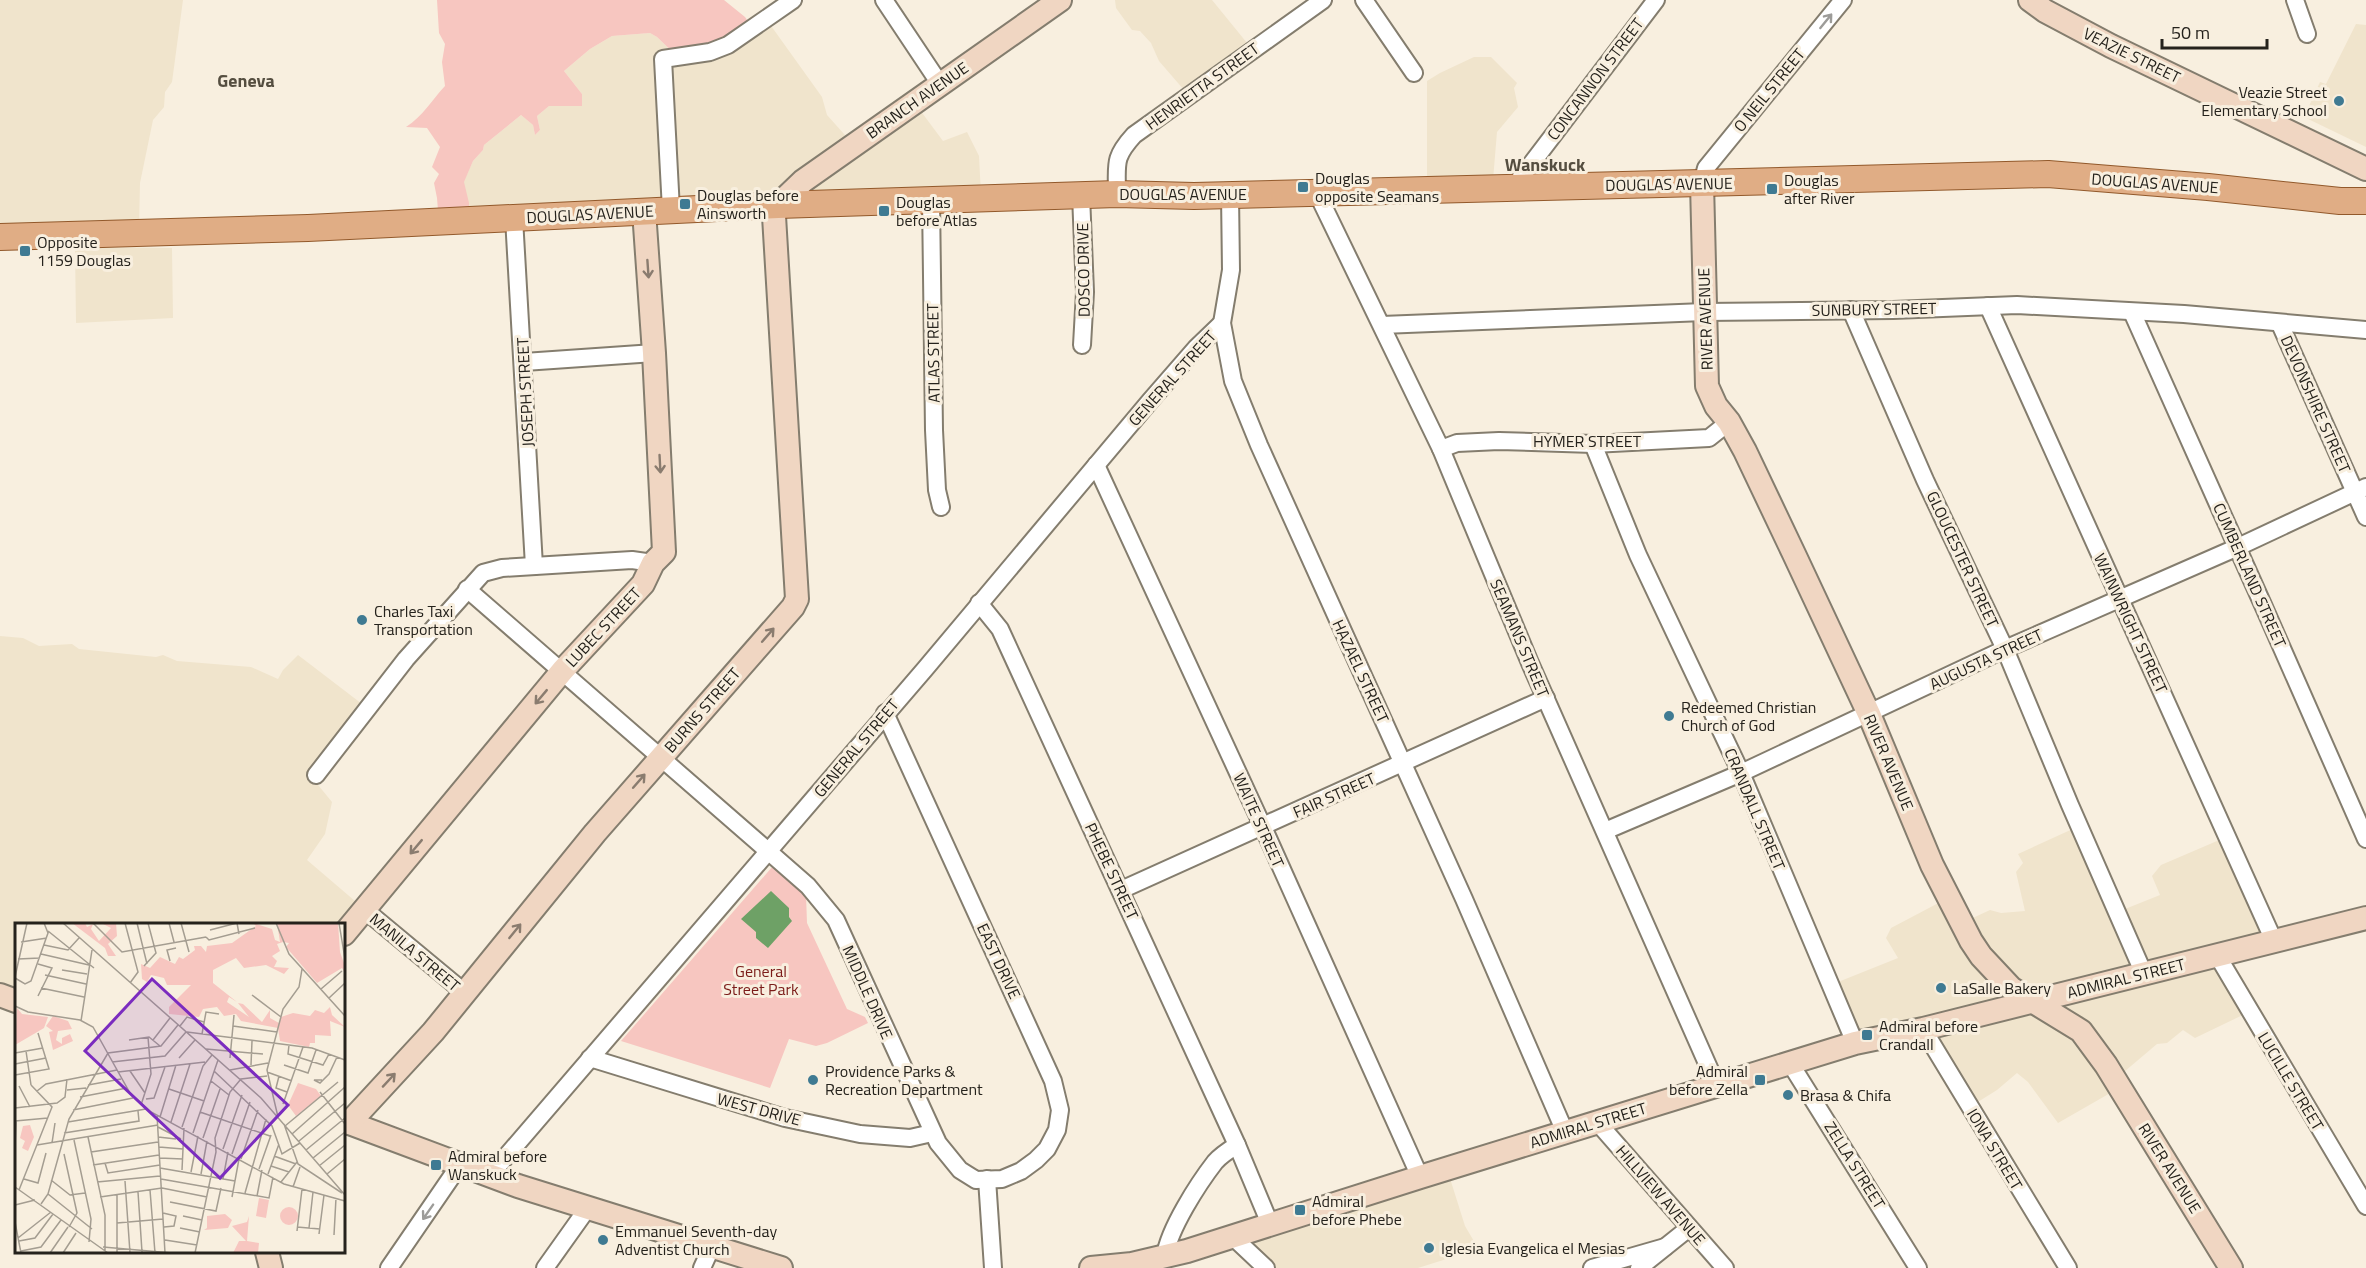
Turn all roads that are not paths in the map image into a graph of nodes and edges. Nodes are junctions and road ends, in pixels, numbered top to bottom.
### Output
1 (793, 0) edge
2 (884, 0) edge
3 (1060, 0) edge
4 (1323, 0) edge
5 (1364, 0) edge
6 (1656, 0) edge
7 (1843, 0) edge
8 (2030, 0) edge
9 (2295, 0) edge
10 (2307, 34) dead end
11 (1414, 73) dead end
12 (940, 84) junction
13 (2366, 169) edge
14 (1702, 183) junction
15 (1513, 188) junction
16 (1317, 192) junction
17 (1117, 194) junction
18 (1081, 195) junction
19 (1230, 195) junction
20 (931, 199) junction
21 (2366, 201) edge
22 (778, 205) junction
23 (671, 210) junction
24 (644, 211) junction
25 (514, 218) junction
26 (0, 237) edge
27 (1988, 306) junction
28 (1851, 310) junction
29 (1704, 312) junction
30 (2132, 312) junction
31 (1222, 323) junction
32 (2280, 324) junction
33 (1382, 325) junction
34 (2366, 330) edge
35 (1083, 345) dead end
36 (654, 353) junction
37 (524, 362) junction
38 (1730, 422) junction
39 (1593, 444) junction
40 (1441, 449) junction
41 (1096, 465) junction
42 (2361, 489) edge
43 (941, 507) dead end
44 (2366, 517) edge
45 (2238, 548) junction
46 (653, 563) junction
47 (534, 566) junction
48 (467, 589) junction
49 (2119, 599) junction
50 (979, 603) junction
51 (2005, 649) junction
52 (563, 670) junction
53 (1546, 698) junction
54 (885, 712) junction
55 (1869, 714) junction
56 (661, 756) junction
57 (1403, 764) junction
58 (1741, 772) junction
59 (316, 776) dead end
60 (1263, 827) junction
61 (1605, 831) junction
62 (2366, 839) edge
63 (768, 850) junction
64 (1121, 890) junction
65 (365, 910) junction
66 (2366, 918) edge
67 (345, 933) edge
68 (2274, 941) junction
69 (2217, 955) junction
70 (2144, 974) junction
71 (465, 993) junction
72 (0, 995) edge
73 (15, 1001) edge
74 (2034, 1001) junction
75 (1923, 1029) junction
76 (1855, 1043) junction
77 (590, 1058) junction
78 (1790, 1063) junction
79 (1717, 1086) junction
80 (346, 1122) edge
81 (1598, 1123) junction
82 (1565, 1132) junction
83 (932, 1133) junction
84 (1237, 1145) junction
85 (461, 1163) junction
86 (491, 1174) junction
87 (1420, 1177) junction
88 (987, 1179) junction
89 (2366, 1206) edge
90 (587, 1209) junction
91 (1270, 1224) junction
92 (1689, 1228) junction
93 (1233, 1237) junction
94 (712, 1246) junction
95 (1665, 1246) junction
96 (267, 1253) edge
97 (1165, 1256) junction
98 (271, 1268) edge
99 (389, 1268) edge
100 (545, 1268) edge
101 (702, 1268) edge
102 (781, 1268) edge
103 (993, 1268) edge
104 (1091, 1268) edge
105 (1266, 1268) edge
106 (1592, 1268) edge
107 (1639, 1268) edge
108 (1725, 1268) edge
109 (1918, 1268) edge
110 (2068, 1268) edge
111 (2231, 1268) edge

1 - 23 street
2 - 12 street
3 - 12 street, BRANCH AVENUE
4 - 17 street, HENRIETTA STREET
5 - 11 street
6 - 15 street, CONCANNON STREET
14 -> 7 street, O NEIL STREET
8 - 13 street, VEAZIE STREET
9 - 10 street
12 - 22 street, BRANCH AVENUE
14 - 15 main road, DOUGLAS AVENUE
14 - 21 main road, DOUGLAS AVENUE
14 - 29 street, RIVER AVENUE
15 - 16 main road, DOUGLAS AVENUE
16 - 19 main road, DOUGLAS AVENUE
16 - 33 street, SEAMANS STREET
17 - 18 main road, DOUGLAS AVENUE
17 - 19 main road, DOUGLAS AVENUE
18 - 20 main road, DOUGLAS AVENUE
18 - 35 street, DOSCO DRIVE
19 - 31 street, HAZAEL STREET
20 - 22 main road, DOUGLAS AVENUE
20 - 43 street, ATLAS STREET
22 - 23 main road, DOUGLAS AVENUE
56 -> 22 street, BURNS STREET
23 - 24 main road, DOUGLAS AVENUE
24 - 25 main road, DOUGLAS AVENUE
24 -> 36 street, LUBEC STREET
25 - 26 main road, DOUGLAS AVENUE
25 - 37 street, JOSEPH STREET
27 - 28 street, SUNBURY STREET
27 - 30 street, SUNBURY STREET
27 - 49 street, WAINWRIGHT STREET
28 - 29 street, SUNBURY STREET
28 - 51 street, GLOUCESTER STREET
29 - 33 street, SUNBURY STREET
29 - 38 street, RIVER AVENUE
30 - 32 street, SUNBURY STREET
30 - 45 street, CUMBERLAND STREET
31 - 41 street, GENERAL STREET
31 - 57 street, HAZAEL STREET
32 - 34 street, SUNBURY STREET
32 - 42 street, DEVONSHIRE STREET
33 - 40 street, SEAMANS STREET
36 - 37 street
36 -> 46 street, LUBEC STREET
37 - 47 street, JOSEPH STREET
38 - 39 street, HYMER STREET
38 - 55 street, RIVER AVENUE
39 - 40 street, HYMER STREET
39 - 58 street, CRANDALL STREET
40 - 53 street, SEAMANS STREET
41 - 50 street, GENERAL STREET
41 - 60 street, WAITE STREET
42 - 44 street, DEVONSHIRE STREET
42 - 45 street, AUGUSTA STREET
45 - 49 street, AUGUSTA STREET
45 - 62 street, CUMBERLAND STREET
46 - 47 street
46 - 52 street, LUBEC STREET
47 - 48 street
48 - 52 street, MIDDLE DRIVE
48 - 59 street
49 - 51 street, AUGUSTA STREET
49 - 68 street, WAINWRIGHT STREET
50 - 54 street, GENERAL STREET
50 - 64 street, PHEBE STREET
51 - 55 street, AUGUSTA STREET
51 - 70 street, GLOUCESTER STREET
52 - 56 street, MIDDLE DRIVE
52 -> 65 street, LUBEC STREET
53 - 57 street, FAIR STREET
53 - 61 street, SEAMANS STREET
54 - 63 street, GENERAL STREET
54 - 88 street, EAST DRIVE
55 - 58 street, AUGUSTA STREET
55 - 74 street, RIVER AVENUE
56 - 63 street, MIDDLE DRIVE
71 -> 56 street, BURNS STREET
57 - 60 street, FAIR STREET
57 - 82 street, HAZAEL STREET
58 - 61 street, AUGUSTA STREET
58 - 76 street, CRANDALL STREET
60 - 64 street, FAIR STREET
60 - 87 street, WAITE STREET
61 - 79 street, SEAMANS STREET
63 - 77 street, GENERAL STREET
63 - 83 street, MIDDLE DRIVE
64 - 84 street, PHEBE STREET
65 - 67 street, LUBEC STREET
65 - 71 street, MANILA STREET
66 - 68 street, ADMIRAL STREET
68 - 69 street, ADMIRAL STREET
69 - 70 street, ADMIRAL STREET
69 - 89 street, LUCILLE STREET
70 - 74 street, ADMIRAL STREET
80 -> 71 street, BURNS STREET
72 - 73 street
74 - 75 street, ADMIRAL STREET
74 - 111 street, RIVER AVENUE
75 - 76 street, ADMIRAL STREET
75 - 110 street, IONA STREET
76 - 78 street, ADMIRAL STREET
77 - 83 street, WEST DRIVE
77 - 86 street, GENERAL STREET
78 - 79 street, ADMIRAL STREET
78 - 109 street, ZELLA STREET
79 - 81 street, ADMIRAL STREET
80 - 85 street
81 - 82 street, ADMIRAL STREET
81 - 92 street, HILLVIEW AVENUE
82 - 87 street, ADMIRAL STREET
83 - 88 street, MIDDLE DRIVE
84 - 91 street, PHEBE STREET
84 - 97 street
85 - 86 street
85 -> 99 street
86 - 90 street
87 - 91 street, ADMIRAL STREET
88 - 103 street
90 - 94 street
90 - 100 street
91 - 93 street, ADMIRAL STREET
92 - 95 street
92 - 108 street, HILLVIEW AVENUE
93 - 97 street, ADMIRAL STREET
93 - 105 street
94 - 101 street
94 - 102 street
95 - 106 street
95 - 107 street
96 - 98 street
97 - 104 street, ADMIRAL STREET

